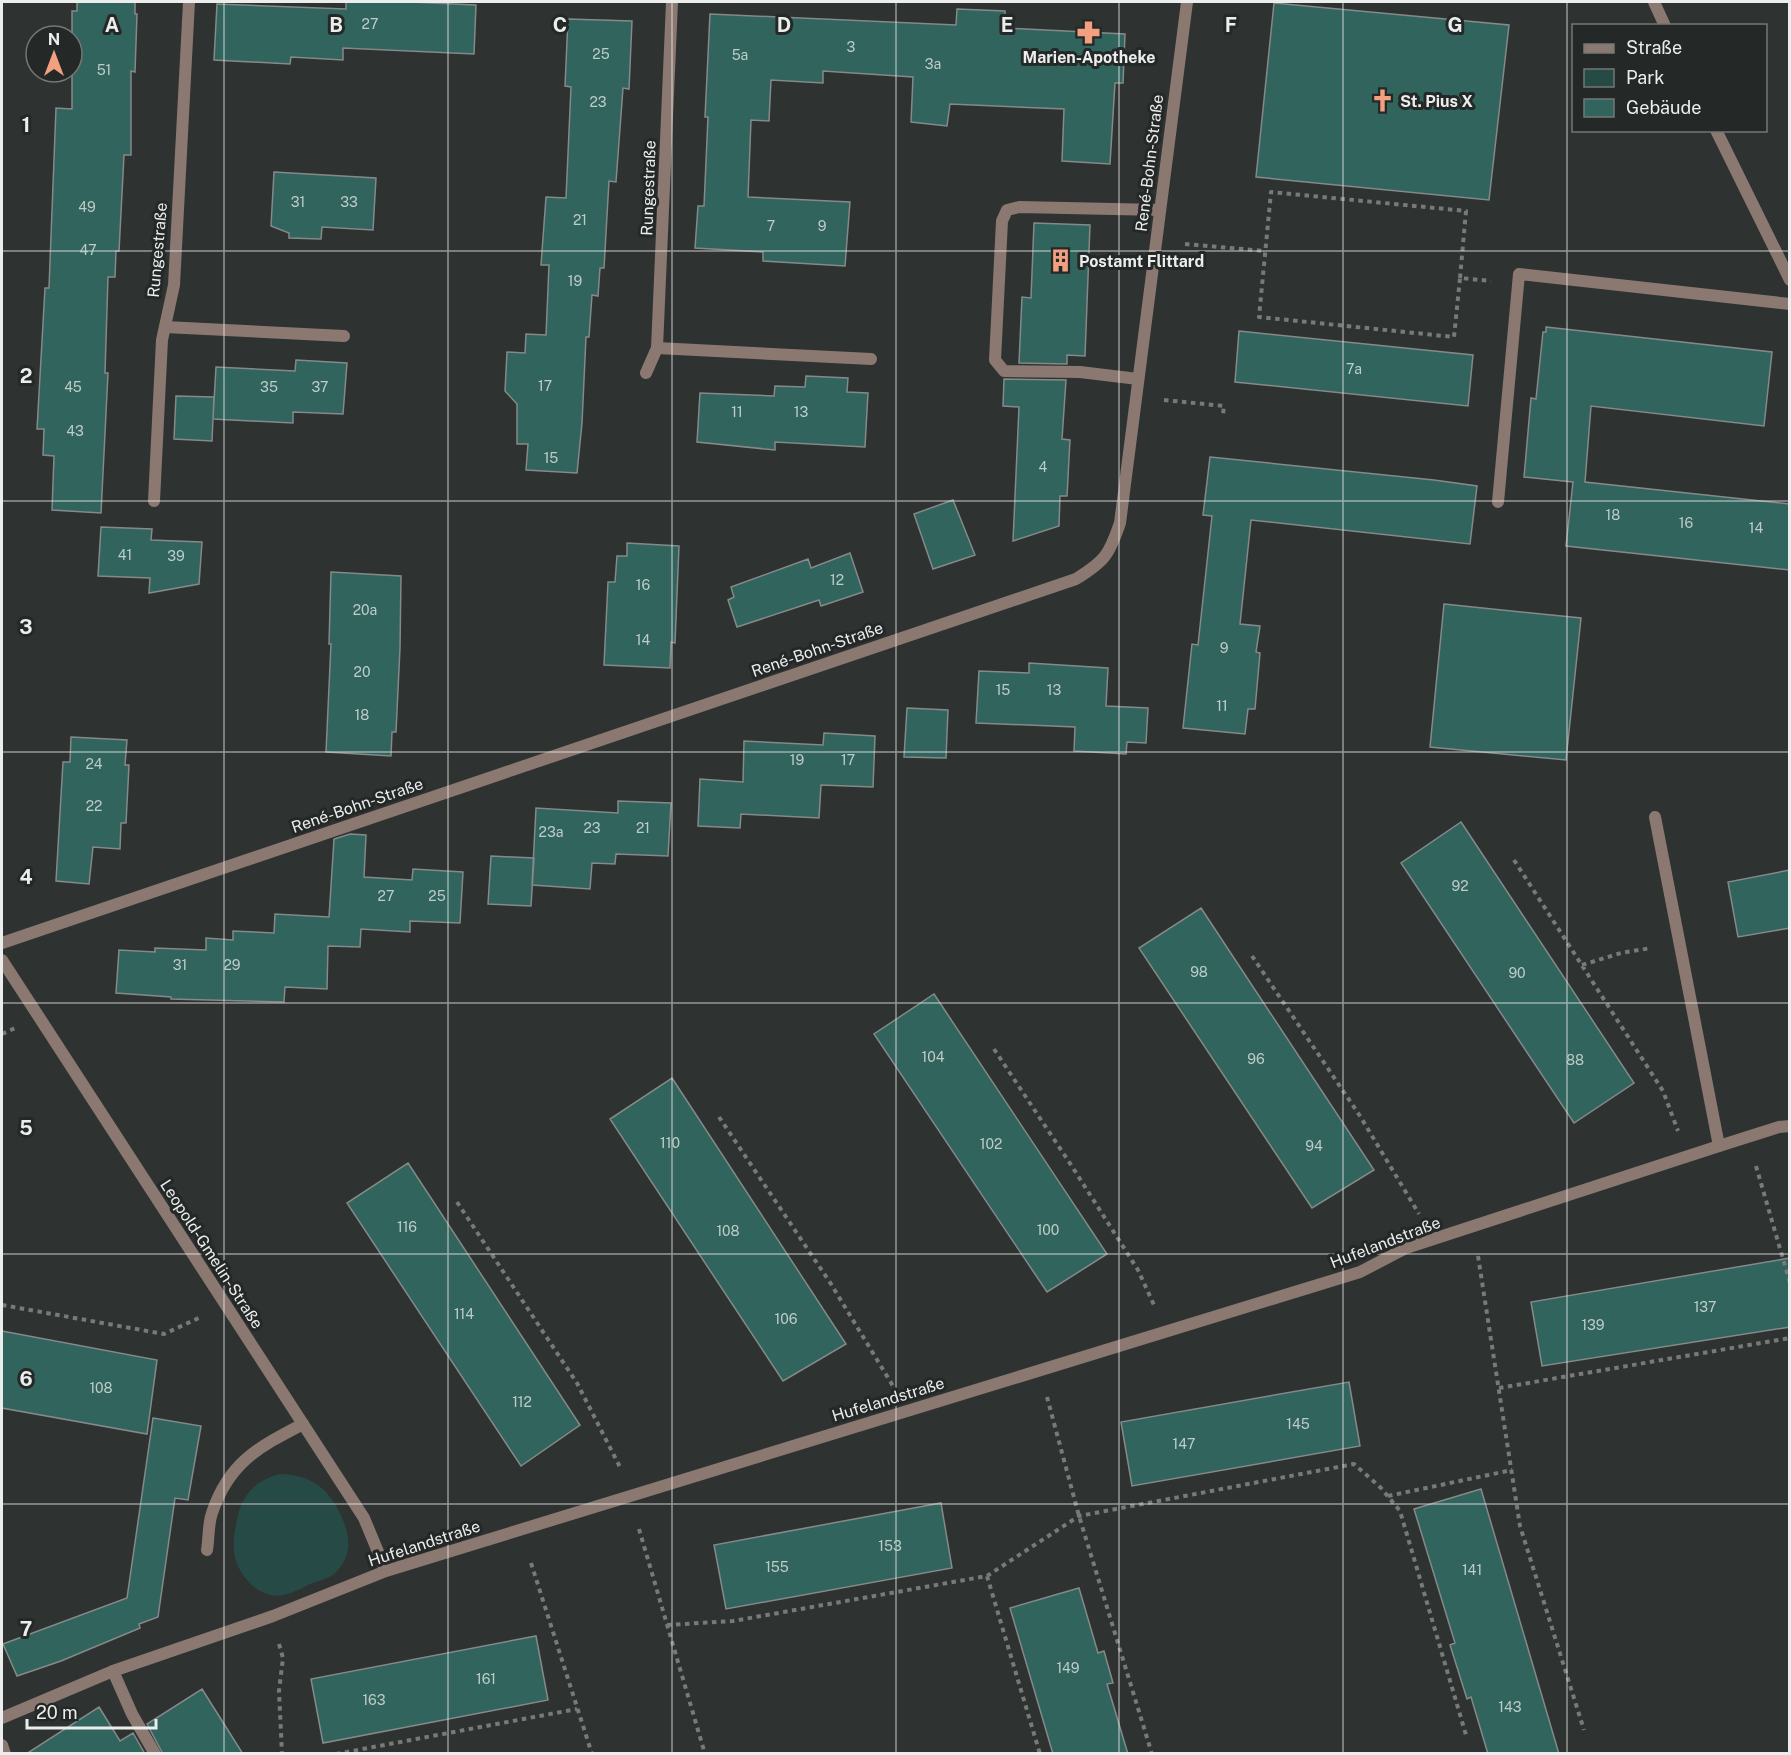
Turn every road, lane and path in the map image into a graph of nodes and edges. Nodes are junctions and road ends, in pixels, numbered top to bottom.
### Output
1 (189, 2) edge
2 (672, 2) edge
3 (1187, 2) edge
4 (1653, 2) edge
5 (1664, 24) edge
6 (1717, 132) edge
7 (1160, 210) junction
8 (1188, 244) dead end
9 (1265, 251) junction
10 (1460, 278) junction
11 (1790, 280) edge
12 (1518, 284) junction
13 (1790, 304) edge
14 (165, 327) junction
15 (344, 336) dead end
16 (657, 348) junction
17 (871, 359) dead end
18 (646, 373) dead end
19 (1138, 379) junction
20 (1168, 401) dead end
21 (1223, 414) dead end
22 (154, 501) dead end
23 (1498, 502) dead end
24 (1655, 817) dead end
25 (1514, 860) dead end
26 (2, 943) edge
27 (1679, 943) junction
28 (1252, 956) dead end
29 (2, 960) edge
30 (1582, 965) junction
31 (994, 1049) dead end
32 (719, 1117) dead end
33 (1790, 1126) edge
34 (1719, 1146) junction
35 (1687, 1157) junction
36 (1756, 1166) dead end
37 (457, 1202) dead end
38 (1434, 1239) junction
39 (1478, 1256) dead end
40 (1790, 1283) edge
41 (2, 1305) edge
42 (226, 1305) junction
43 (1167, 1331) junction
44 (1790, 1338) edge
45 (1499, 1389) junction
46 (1047, 1396) dead end
47 (908, 1411) junction
48 (303, 1424) junction
49 (1512, 1470) junction
50 (633, 1495) junction
51 (1388, 1496) junction
52 (1079, 1516) junction
53 (639, 1529) dead end
54 (207, 1550) dead end
55 (531, 1563) dead end
56 (386, 1571) junction
57 (987, 1576) junction
58 (273, 1616) junction
59 (667, 1625) junction
60 (113, 1671) junction
61 (577, 1709) junction
62 (2, 1718) edge
63 (1584, 1730) dead end
64 (1466, 1735) dead end
65 (2, 1745) edge
66 (6, 1754) edge
67 (155, 1754) edge
68 (282, 1754) edge
69 (336, 1754) edge
70 (592, 1754) edge
71 (705, 1754) edge
72 (1040, 1754) edge
73 (1152, 1754) edge

1 - 14 street, Rungestraße
2 - 16 street, Rungestraße
3 - 7 street, René-Bohn-Straße
4 - 5 street
6 - 11 street
7 - 19 street, René-Bohn-Straße
7 - 19 street
8 - 9 path
9 - 10 path
9 - 10 path
10 - 12 path
12 - 13 street
12 - 23 street
14 - 15 street
14 - 22 street, Rungestraße
16 - 17 street
16 - 18 street, Rungestraße
19 - 26 street, René-Bohn-Straße
20 - 21 path
24 - 27 street
25 - 30 path
27 - 30 path
27 - 34 street
28 - 38 path
29 - 42 street, Leopold-Gmelin-Straße
30 - 35 path
31 - 43 path
32 - 47 path
33 - 34 street, Hufelandstraße
34 - 35 street, Hufelandstraße
35 - 38 street, Hufelandstraße
36 - 40 path
37 - 50 path
38 - 43 street, Hufelandstraße
39 - 45 path
41 - 42 path
42 - 48 street, Leopold-Gmelin-Straße
43 - 47 street, Hufelandstraße
44 - 45 path
45 - 49 path
46 - 52 path
47 - 50 street, Hufelandstraße
48 - 54 street
48 - 56 street, Leopold-Gmelin-Straße
49 - 51 path
49 - 63 path
50 - 56 street, Hufelandstraße
51 - 52 path
51 - 64 path
52 - 57 path
52 - 73 path
53 - 59 path
55 - 61 path
56 - 58 street, Hufelandstraße
57 - 59 path
57 - 72 path
58 - 60 street, Hufelandstraße
58 - 68 path
59 - 71 path
60 - 62 street, Hufelandstraße
60 - 67 street
61 - 69 path
61 - 70 path
65 - 66 street

